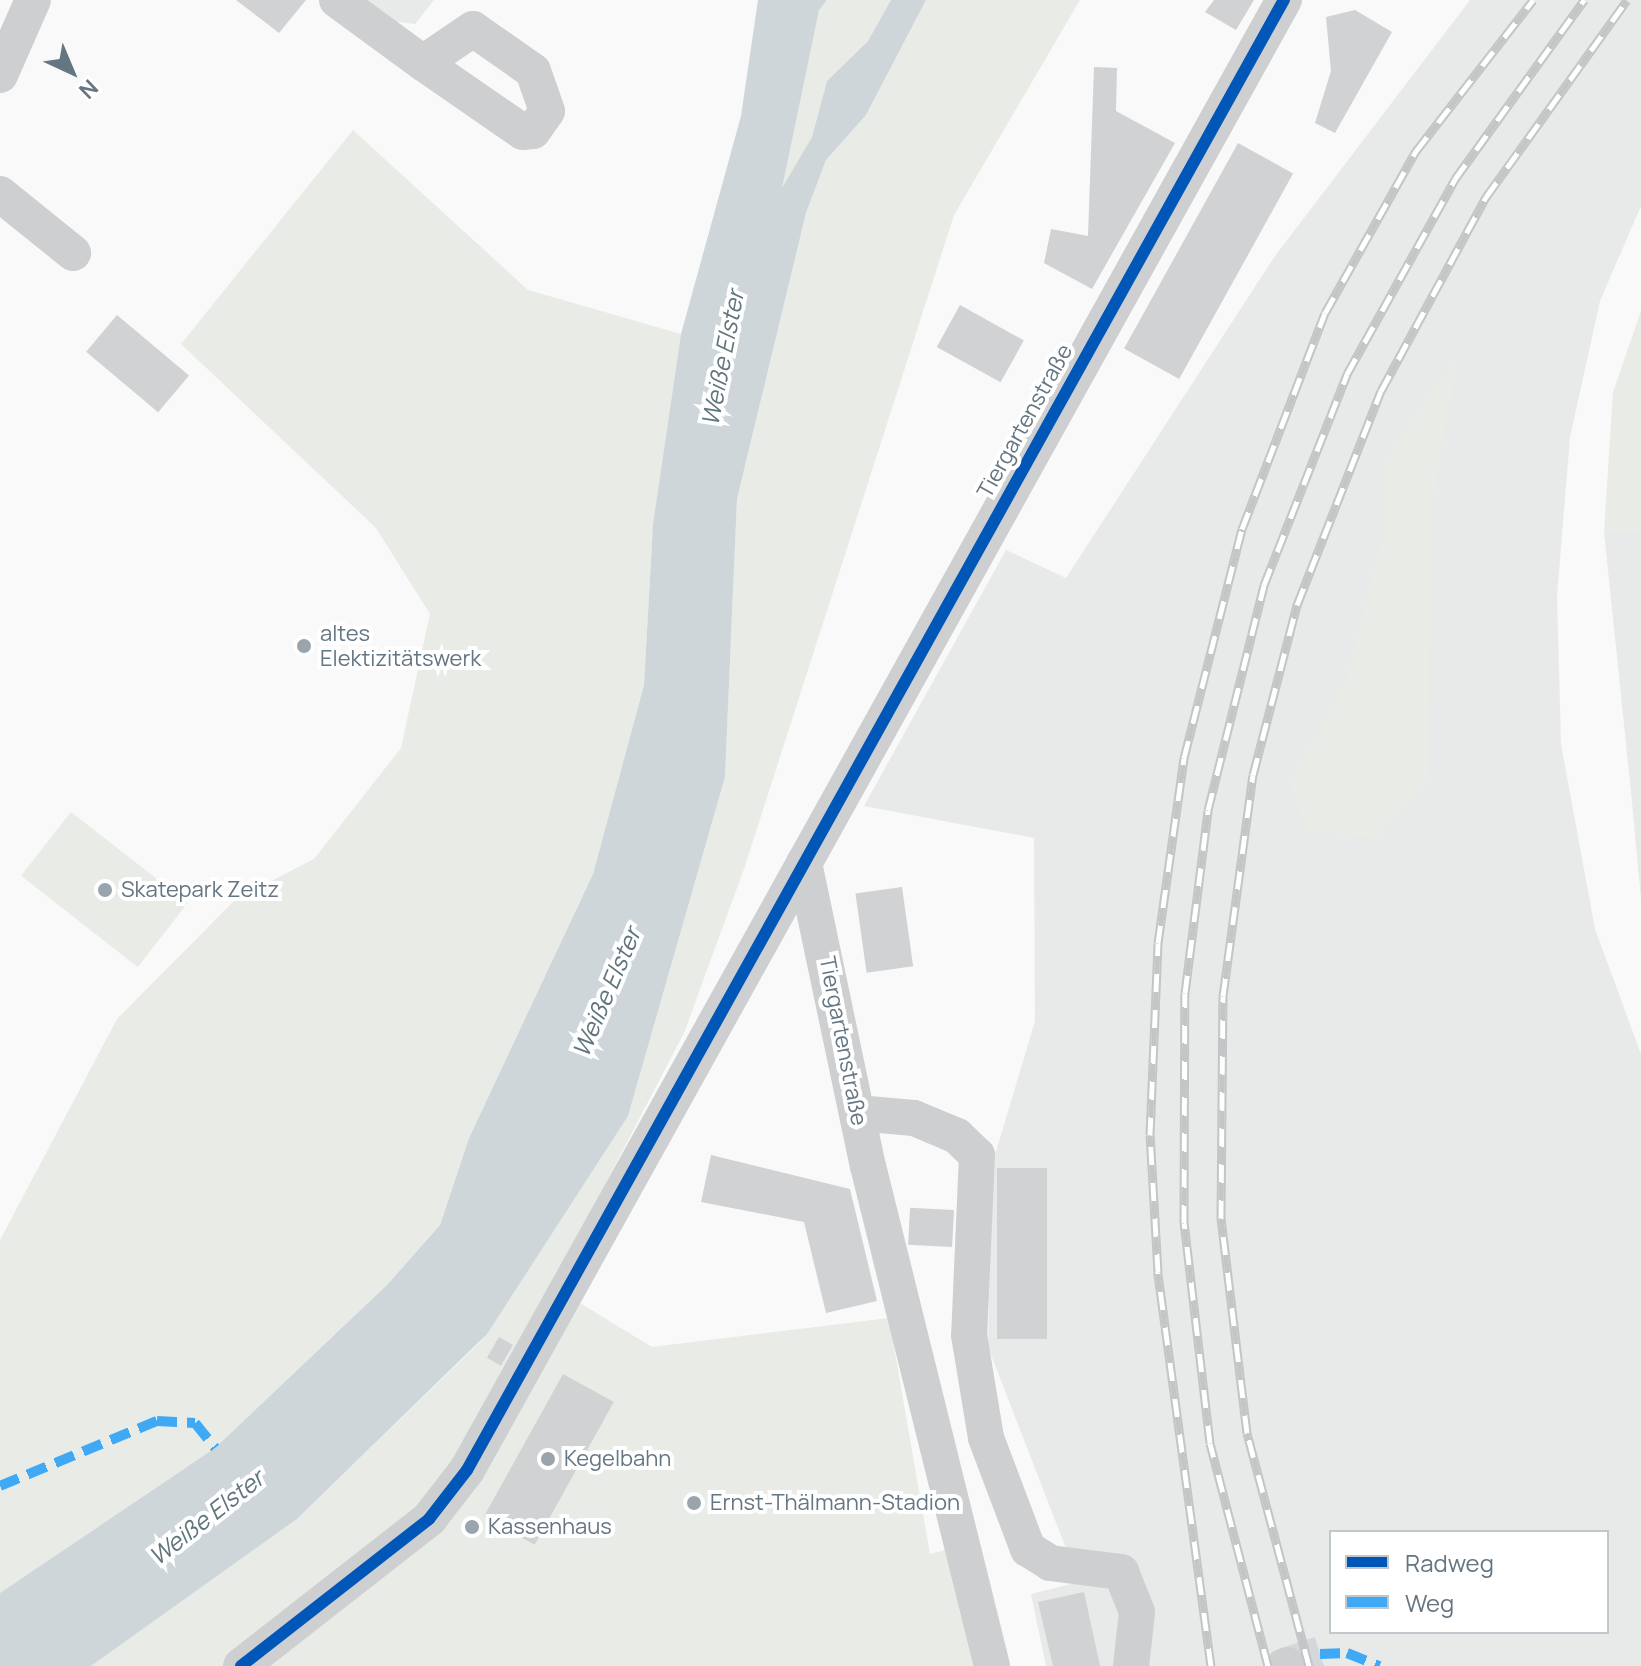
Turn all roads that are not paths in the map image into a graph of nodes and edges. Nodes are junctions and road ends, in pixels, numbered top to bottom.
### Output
1 (33, 0) edge
2 (337, 0) edge
3 (1284, 0) edge
4 (423, 63) dead end
5 (0, 75) edge
6 (0, 194) edge
7 (73, 253) dead end
8 (804, 863) junction
9 (857, 1113) junction
10 (241, 1666) edge
11 (992, 1666) edge
12 (1131, 1666) edge

1 - 5 street
2 - 4 street
3 - 8 street, Tiergartenstraße
6 - 7 street
8 - 9 street, Tiergartenstraße
8 - 10 street
9 - 11 street, Tiergartenstraße
9 - 12 street

